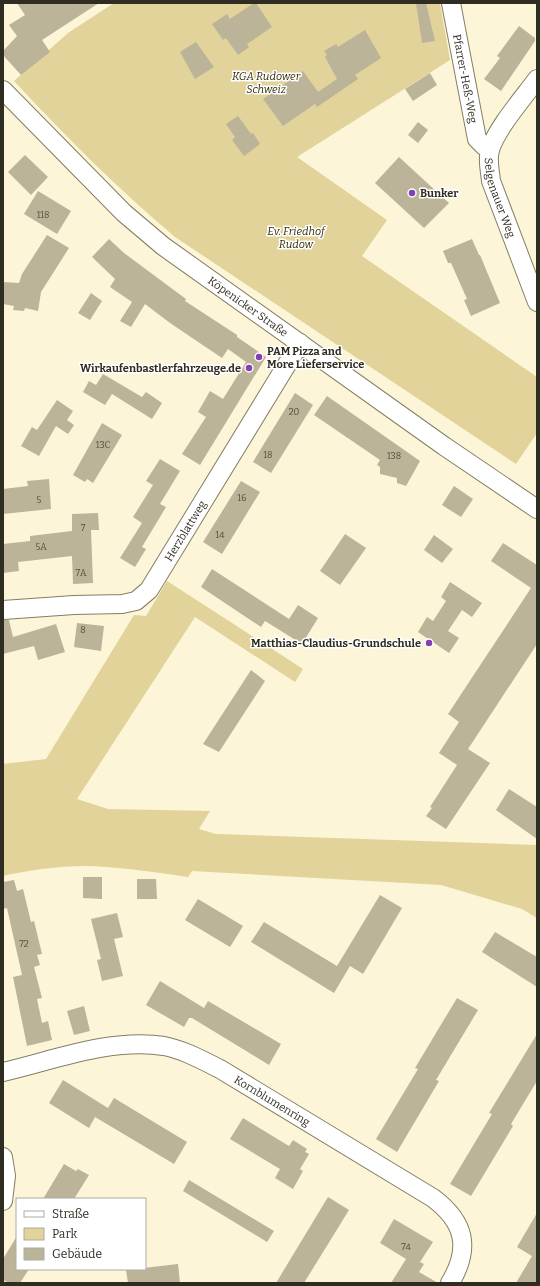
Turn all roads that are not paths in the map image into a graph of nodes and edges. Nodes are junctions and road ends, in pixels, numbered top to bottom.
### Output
1 (451, 3) edge
2 (537, 79) edge
3 (3, 90) edge
4 (490, 149) junction
5 (537, 302) edge
6 (300, 343) junction
7 (537, 509) edge
8 (3, 610) edge
9 (3, 1072) edge
10 (3, 1157) edge
11 (3, 1201) edge
12 (453, 1282) edge

1 - 4 street, Pfarrer-Heß-Weg
2 - 4 street, Selgenauer Weg
3 - 6 street, Köpenicker Straße
4 - 5 street, Selgenauer Weg
6 - 7 street, Köpenicker Straße
6 - 8 street, Herzblattweg
9 - 12 street, Kornblumenring
10 - 11 street

